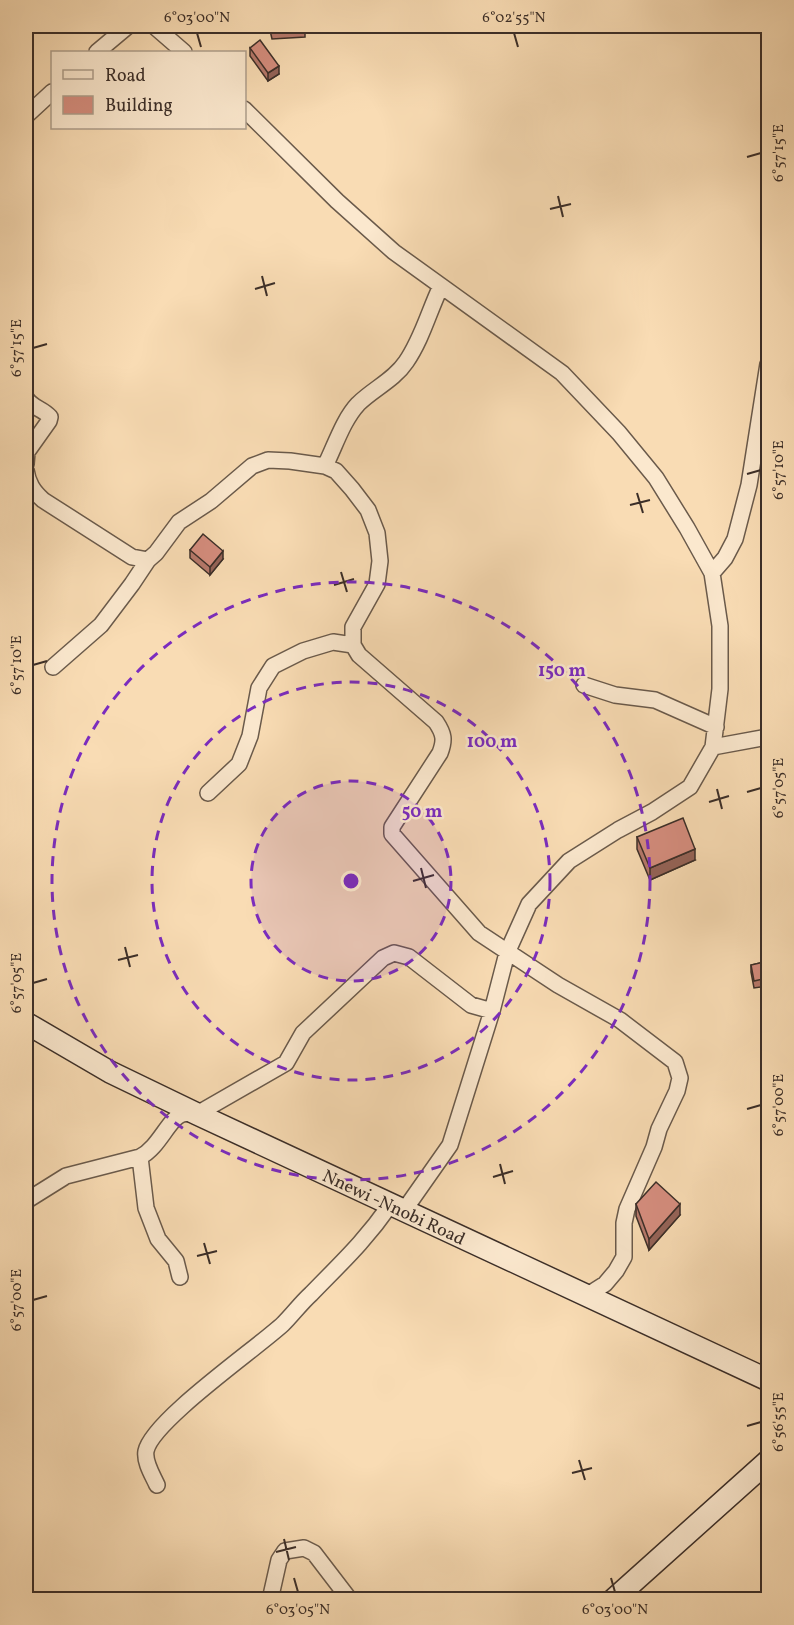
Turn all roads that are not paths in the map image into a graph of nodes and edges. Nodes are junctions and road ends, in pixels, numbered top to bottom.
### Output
1 (128, 26) edge
2 (154, 26) edge
3 (98, 51) edge
4 (183, 51) edge
5 (51, 93) edge
6 (246, 111) edge
7 (26, 116) edge
8 (441, 286) junction
9 (768, 364) edge
10 (26, 398) edge
11 (26, 464) edge
12 (325, 466) junction
13 (26, 470) edge
14 (148, 560) junction
15 (712, 573) junction
16 (353, 645) junction
17 (52, 667) dead end
18 (584, 685) dead end
19 (716, 727) junction
20 (768, 737) edge
21 (713, 747) junction
22 (207, 793) dead end
23 (507, 953) junction
24 (492, 1011) junction
25 (26, 1023) edge
26 (197, 1114) junction
27 (140, 1157) junction
28 (26, 1201) edge
29 (397, 1208) junction
30 (180, 1277) dead end
31 (586, 1296) junction
32 (768, 1380) edge
33 (768, 1461) edge
34 (157, 1485) dead end
35 (270, 1599) edge
36 (350, 1599) edge
37 (613, 1599) edge

1 - 3 street
2 - 4 street
5 - 7 street
6 - 8 street
8 - 12 street
8 - 15 street
9 - 15 street
10 - 11 street
12 - 14 street
12 - 16 street
13 - 14 street
14 - 17 street
15 - 19 street
16 - 22 street
16 - 23 street
18 - 19 street
19 - 21 street
20 - 21 street
21 - 23 street
23 - 24 street
23 - 31 street
24 - 26 street
24 - 29 street
25 - 26 main road, Nnewi -Nnobi Road
26 - 27 street
26 - 29 main road, Nnewi -Nnobi Road
27 - 28 street
27 - 30 street
29 - 31 main road, Nnewi -Nnobi Road
29 - 34 street
31 - 32 main road, Nnewi -Nnobi Road
33 - 37 main road
35 - 36 street

